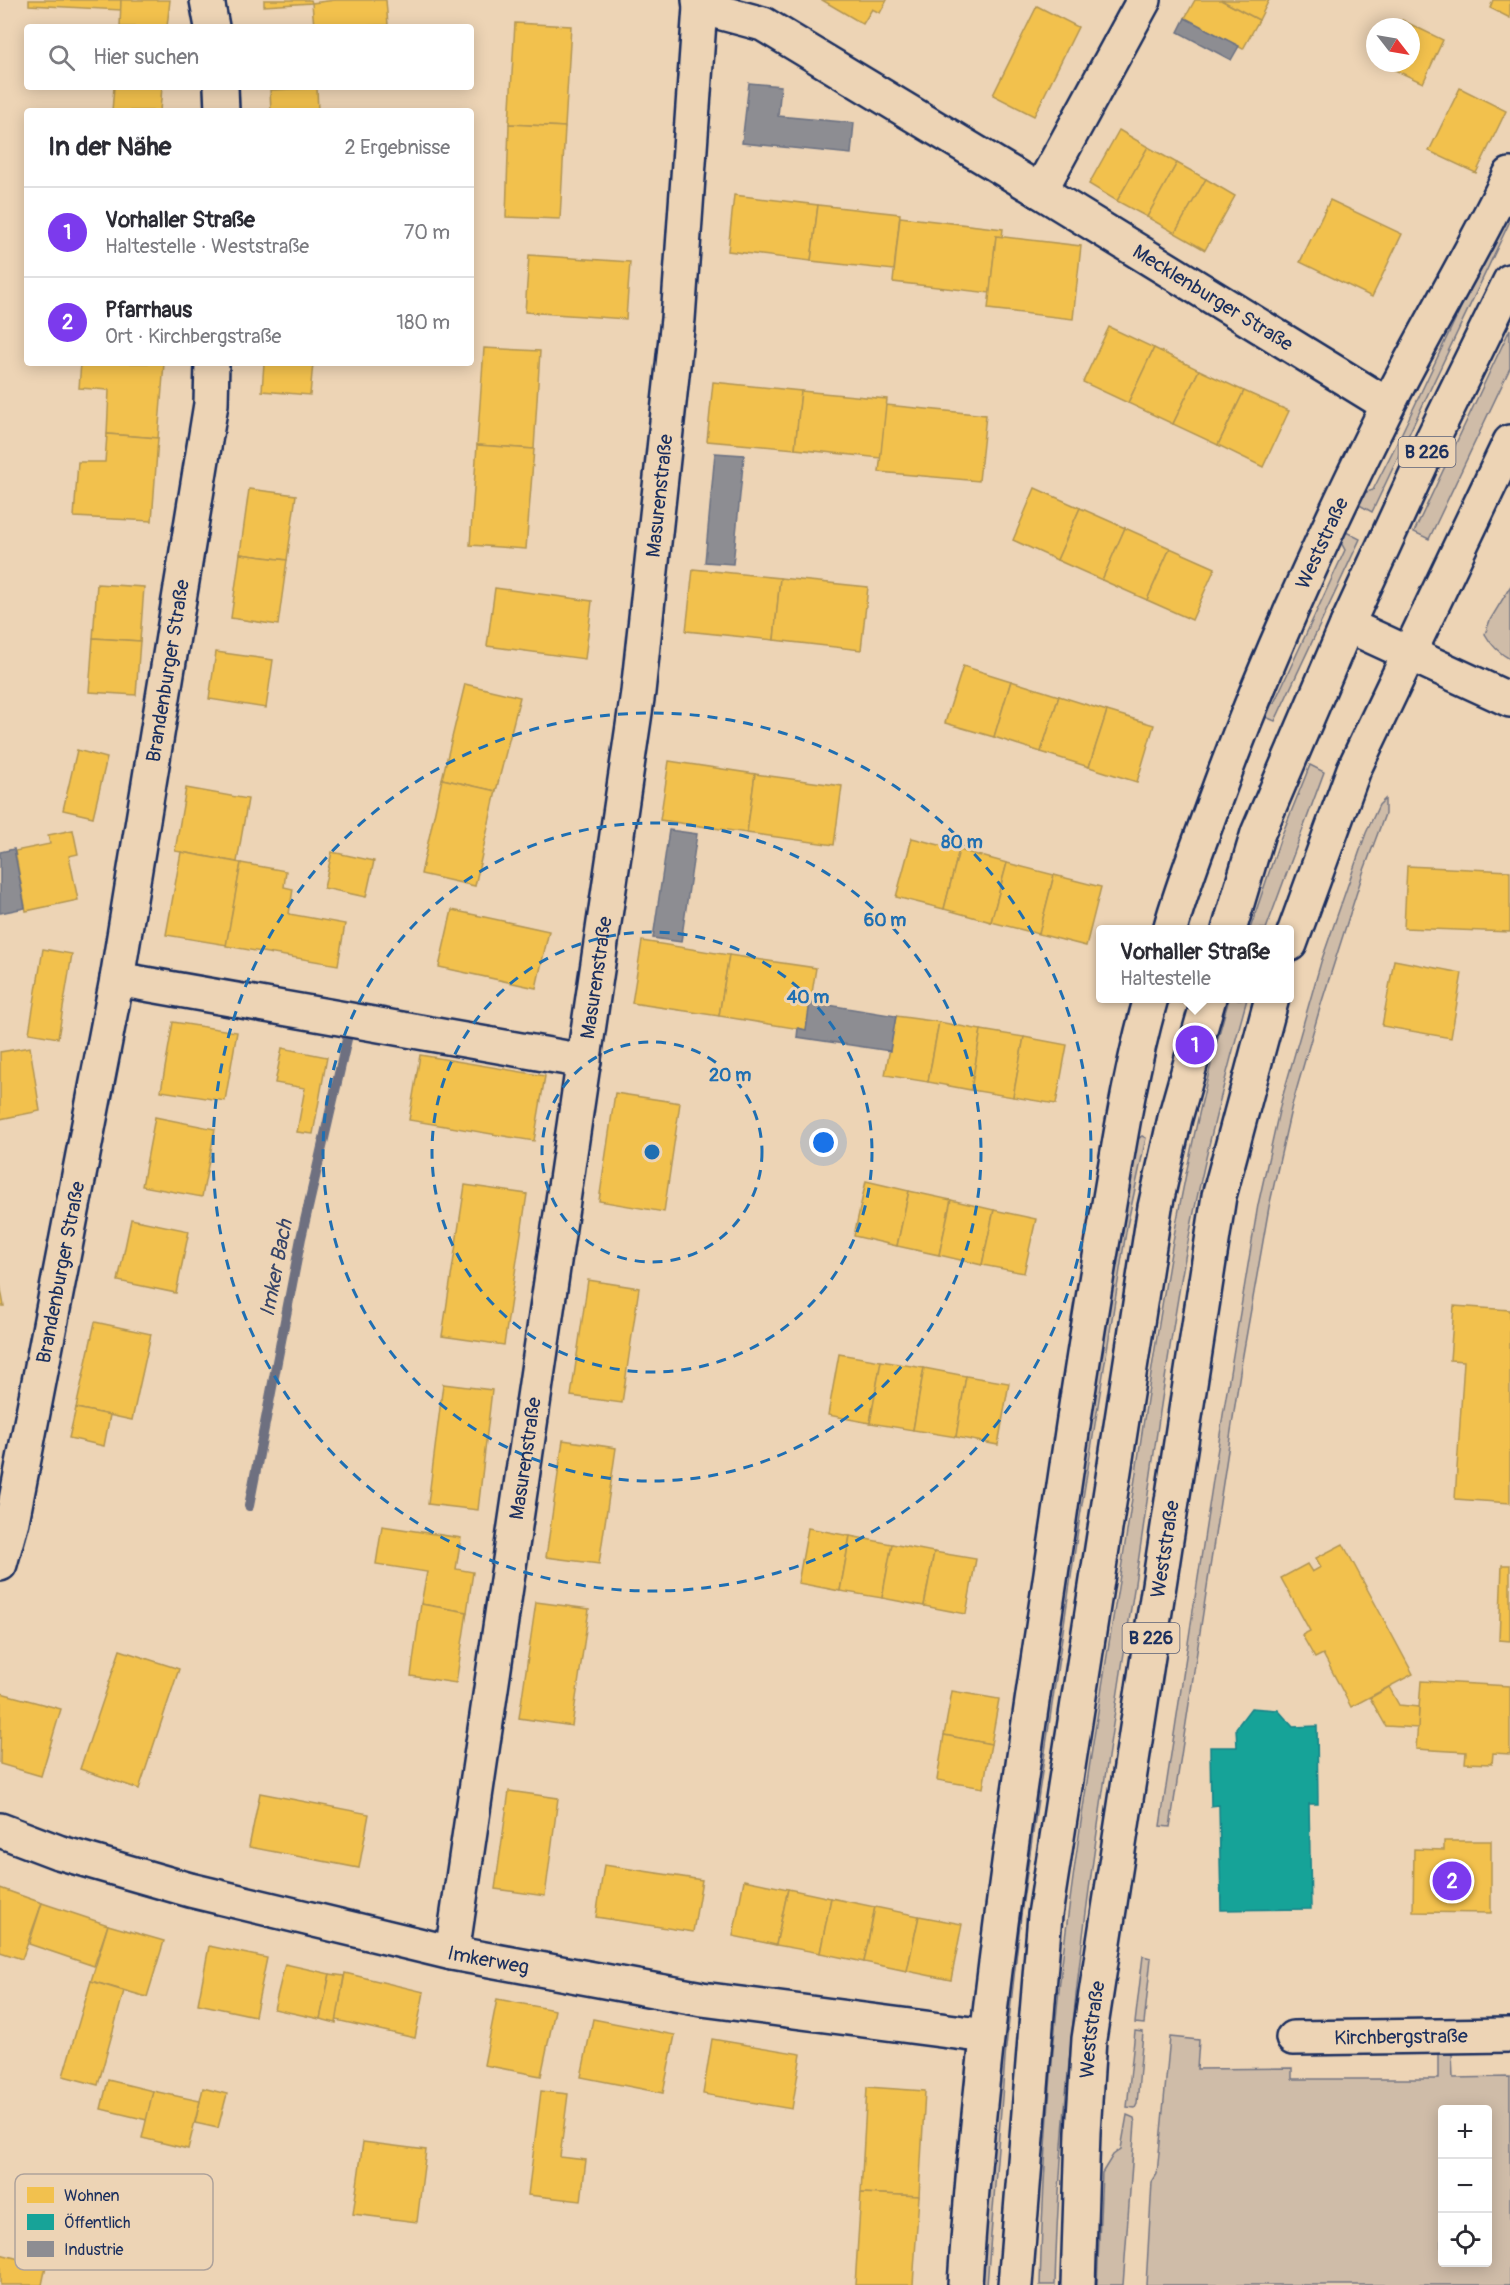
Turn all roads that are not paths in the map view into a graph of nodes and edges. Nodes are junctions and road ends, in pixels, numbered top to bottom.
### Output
1 (207, 0) edge
2 (1144, 0) edge
3 (699, 3) edge
4 (211, 24) edge
5 (221, 90) edge
6 (222, 108) edge
7 (1510, 175) edge
8 (1040, 191) junction
9 (1510, 281) edge
10 (212, 366) edge
11 (1388, 405) junction
12 (1510, 442) edge
13 (1347, 625) junction
14 (1410, 654) junction
15 (1510, 700) edge
16 (1171, 925) edge
17 (1230, 925) edge
18 (1294, 933) edge
19 (117, 980) junction
20 (1149, 1003) edge
21 (1208, 1003) edge
22 (1271, 1003) edge
23 (584, 1061) junction
24 (0, 1564) edge
25 (0, 1830) edge
26 (452, 1953) junction
27 (987, 2036) junction
28 (1510, 2036) edge
29 (1293, 2038) dead end
30 (965, 2285) edge
31 (1015, 2285) edge
32 (1078, 2285) edge

1 - 4 street
2 - 8 street
3 - 8 street, Mecklenburger Straße
3 - 23 street, Masurenstraße
5 - 6 street
7 - 11 street, Weststraße
8 - 11 street, Mecklenburger Straße
9 - 13 street, B 226
10 - 19 street, Brandenburger Straße
11 - 16 street, Weststraße
12 - 14 street
13 - 14 street
13 - 17 street, B 226
14 - 15 street
14 - 18 street
19 - 23 street
19 - 24 street, Brandenburger Straße
20 - 27 street
21 - 31 street
22 - 32 street, Weststraße / B 226
23 - 26 street, Masurenstraße
25 - 26 street, Imkerweg
26 - 27 street, Imkerweg
27 - 30 street
28 - 29 street, Kirchbergstraße

